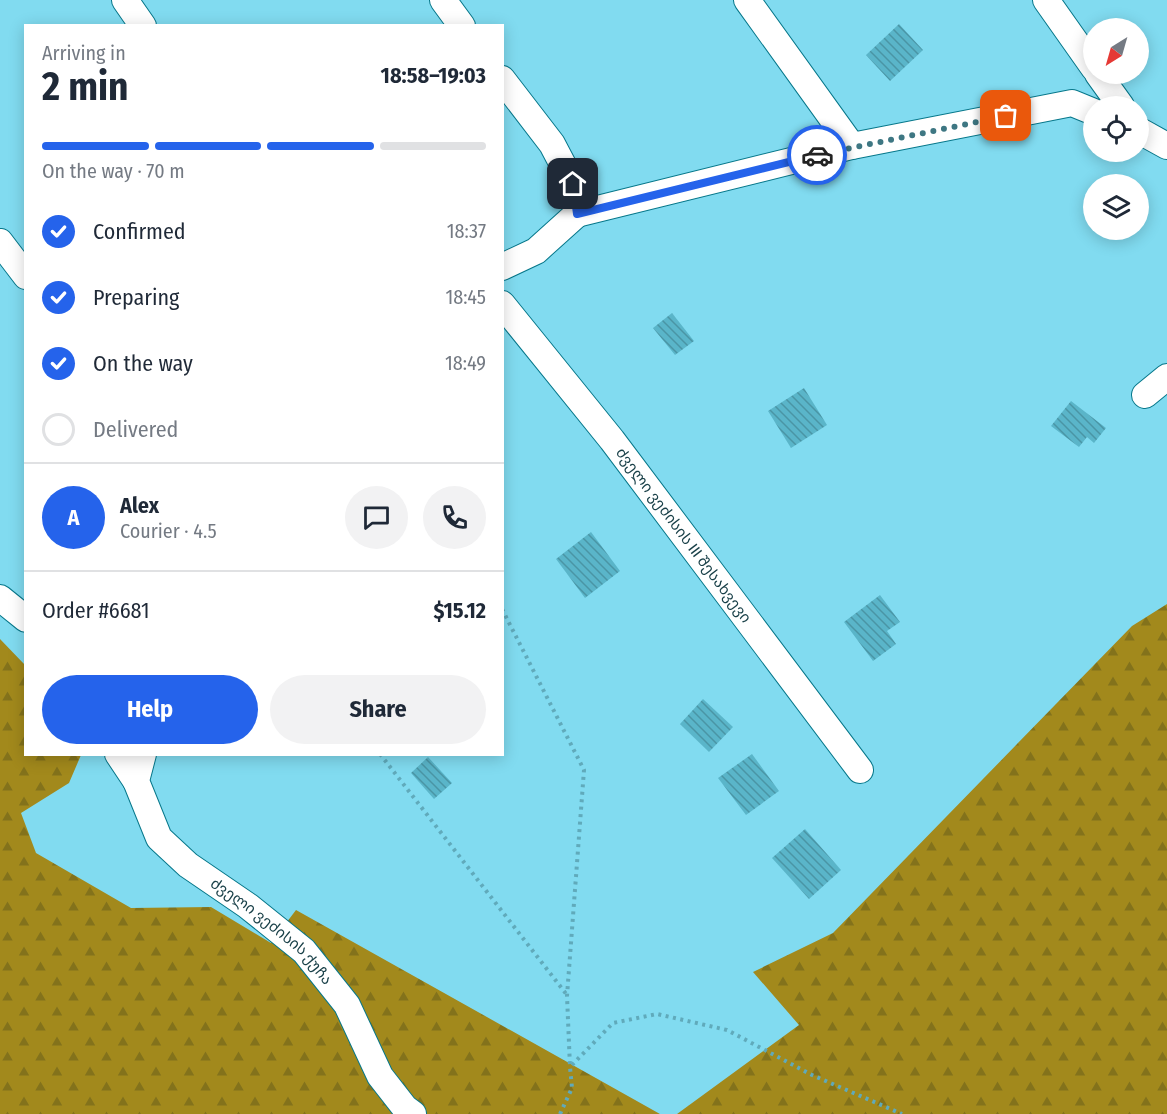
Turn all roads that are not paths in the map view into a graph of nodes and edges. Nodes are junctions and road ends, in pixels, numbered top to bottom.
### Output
1 (125, 0) edge
2 (442, 0) edge
3 (747, 0) edge
4 (1046, 0) edge
5 (142, 24) edge
6 (460, 24) edge
7 (1083, 52) edge
8 (504, 82) edge
9 (1083, 108) edge
10 (1149, 136) edge
11 (852, 146) junction
12 (1167, 146) edge
13 (577, 214) junction
14 (0, 242) edge
15 (504, 266) edge
16 (24, 273) edge
17 (504, 306) edge
18 (1167, 377) edge
19 (1145, 395) dead end
20 (0, 598) edge
21 (24, 617) edge
22 (119, 756) edge
23 (142, 756) edge
24 (860, 770) dead end
25 (136, 781) junction
26 (413, 1114) edge

1 - 5 street
2 - 6 street
3 - 11 street
4 - 7 street
8 - 13 street
9 - 11 street
10 - 12 street
11 - 13 street
13 - 15 street
14 - 16 street
17 - 24 street, ძველი ვეძისის III შესახვევი
18 - 19 street
20 - 21 street
22 - 25 street, ძველი ვეძისის ქუჩა
23 - 25 street
25 - 26 street, ძველი ვეძისის ქუჩა

